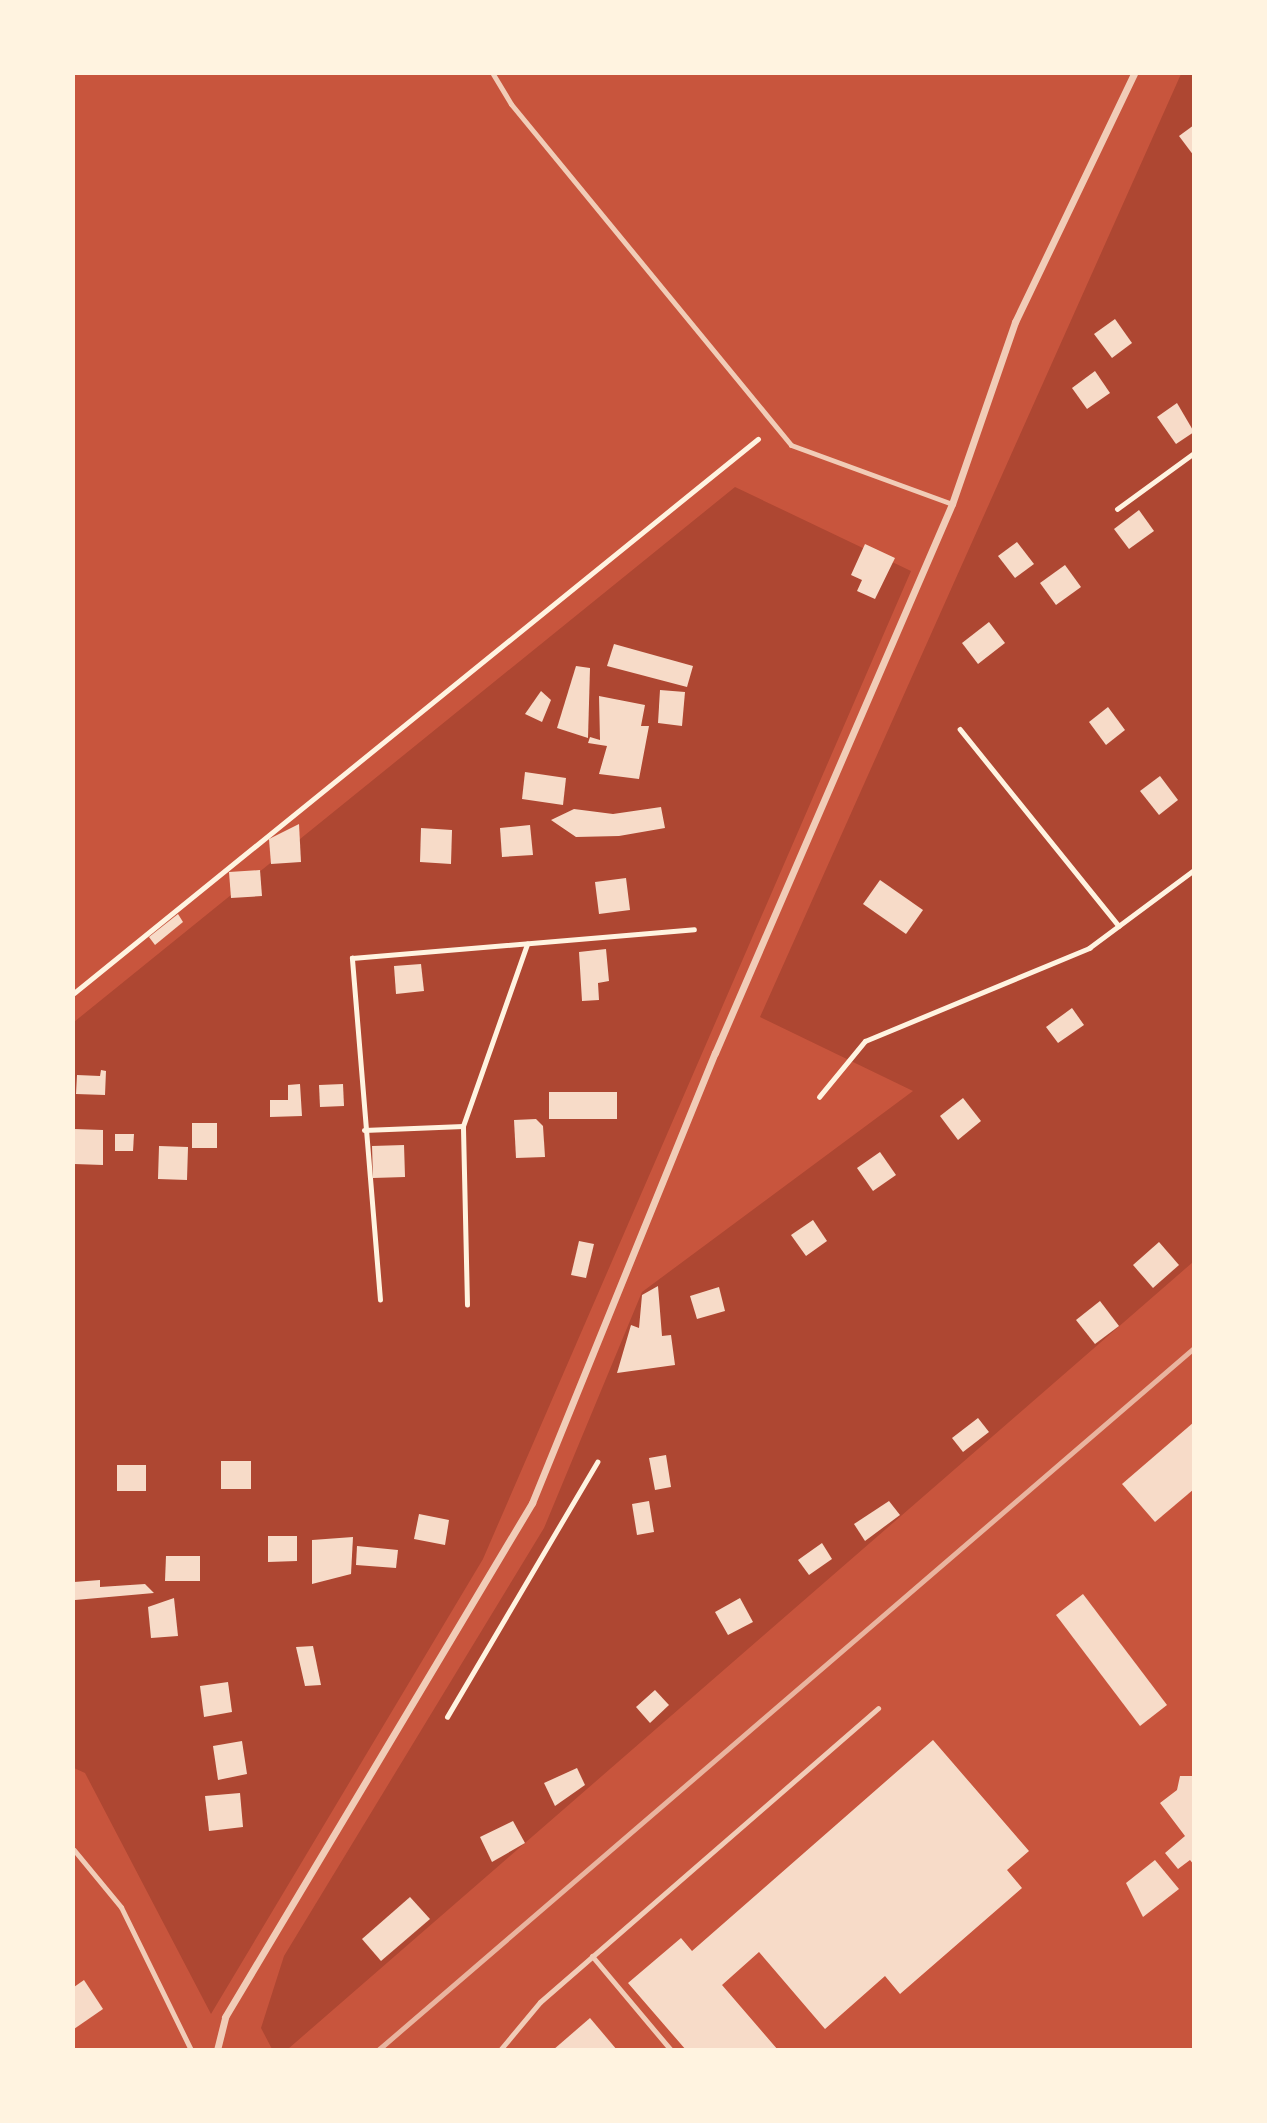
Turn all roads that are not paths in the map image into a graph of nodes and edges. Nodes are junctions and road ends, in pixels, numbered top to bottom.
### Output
1 (494, 74) edge
2 (1135, 74) edge
3 (952, 503) junction
4 (878, 1708) dead end
5 (74, 1850) edge
6 (592, 1956) junction
7 (191, 2049) edge
8 (217, 2049) edge
9 (500, 2049) edge
10 (671, 2049) edge

1 - 3 lane
2 - 3 street
3 - 8 street
4 - 6 lane
5 - 7 lane
6 - 9 lane
6 - 10 lane

